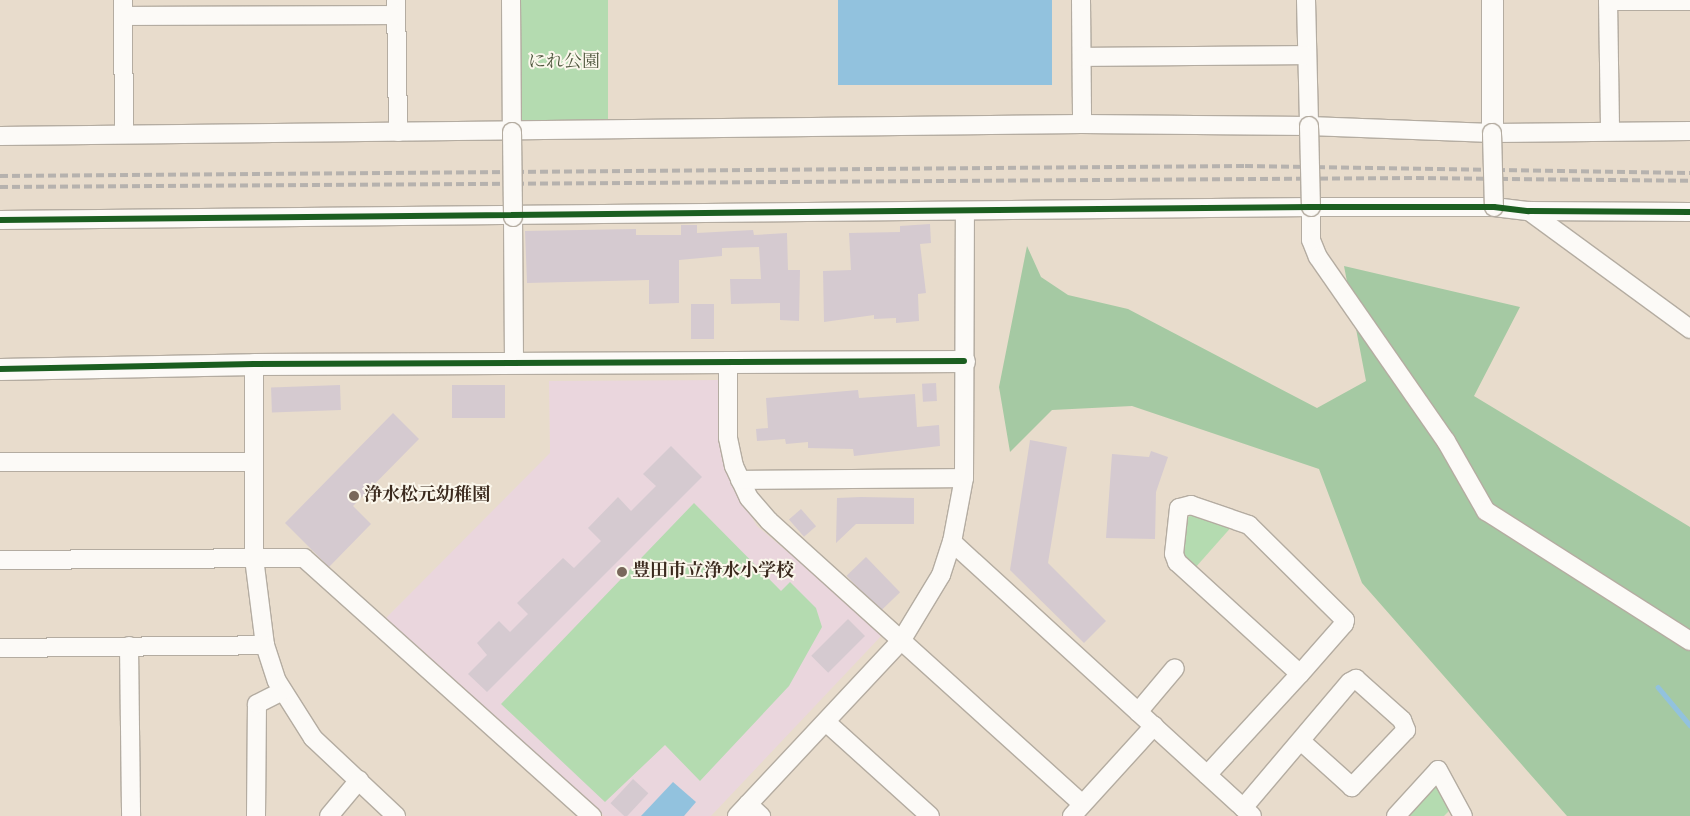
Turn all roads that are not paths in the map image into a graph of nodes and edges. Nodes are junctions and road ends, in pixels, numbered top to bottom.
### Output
1 (511, 0) edge
2 (1081, 0) edge
3 (1306, 0) edge
4 (1492, 0) edge
5 (1608, 1) edge
6 (1690, 1) edge
7 (123, 8) edge
8 (396, 8) edge
9 (1306, 55) junction
10 (1082, 56) junction
11 (1082, 124) junction
12 (1309, 126) junction
13 (1610, 130) junction
14 (1690, 131) edge
15 (398, 132) junction
16 (512, 132) junction
17 (1492, 133) junction
18 (124, 134) junction
19 (0, 136) edge
20 (1494, 206) junction
21 (1310, 207) junction
22 (1528, 211) junction
23 (965, 212) junction
24 (1690, 212) edge
25 (514, 217) junction
26 (0, 220) edge
27 (1690, 329) edge
28 (964, 361) junction
29 (514, 363) junction
30 (728, 363) junction
31 (254, 364) junction
32 (0, 369) edge
33 (0, 462) edge
34 (254, 462) junction
35 (964, 478) junction
36 (740, 480) junction
37 (952, 542) junction
38 (254, 558) junction
39 (0, 560) edge
40 (901, 641) junction
41 (1690, 641) edge
42 (264, 645) junction
43 (129, 646) junction
44 (0, 648) edge
45 (1175, 668) dead end
46 (1300, 674) junction
47 (282, 691) junction
48 (1138, 712) junction
49 (826, 722) junction
50 (1154, 726) junction
51 (1301, 741) junction
52 (1207, 775) junction
53 (359, 780) junction
54 (1077, 810) edge
55 (749, 812) edge
56 (1247, 812) edge
57 (131, 816) edge
58 (256, 816) edge
59 (329, 816) edge
60 (396, 816) edge
61 (592, 816) edge
62 (930, 816) edge
63 (1396, 816) edge
64 (1463, 816) edge

1 - 16 street
2 - 10 street
3 - 9 street
4 - 17 street
5 - 6 street
5 - 13 street
7 - 8 street
7 - 18 street
8 - 15 street
9 - 10 street
9 - 12 street
10 - 11 street
11 - 12 street
11 - 16 street
12 - 17 street
12 - 21 street, bridge
13 - 14 street
13 - 17 street
15 - 16 street
15 - 18 street
16 - 25 street, bridge
17 - 20 street, bridge
18 - 19 street
20 - 21 street
20 - 22 street
21 - 23 street
21 - 41 street
22 - 24 street
22 - 27 street
23 - 25 street
23 - 28 street
25 - 26 street
25 - 29 street
28 - 30 street
28 - 35 street
29 - 30 street
29 - 31 street
30 - 36 street
31 - 32 street
31 - 34 street
33 - 34 street
34 - 38 street
35 - 36 street
35 - 37 street
36 - 40 street
37 - 40 street
37 - 48 street
38 - 39 street
38 - 42 street
38 - 61 street
40 - 49 street
40 - 54 street
42 - 43 street
42 - 47 street
43 - 44 street
43 - 57 street
45 - 48 street
46 - 46 street
46 - 52 street
47 - 53 street
47 - 58 street
48 - 50 street
49 - 55 street
49 - 62 street
50 - 52 street
50 - 54 street
51 - 51 street
51 - 56 street
52 - 56 street
53 - 59 street
53 - 60 street
63 - 64 street

